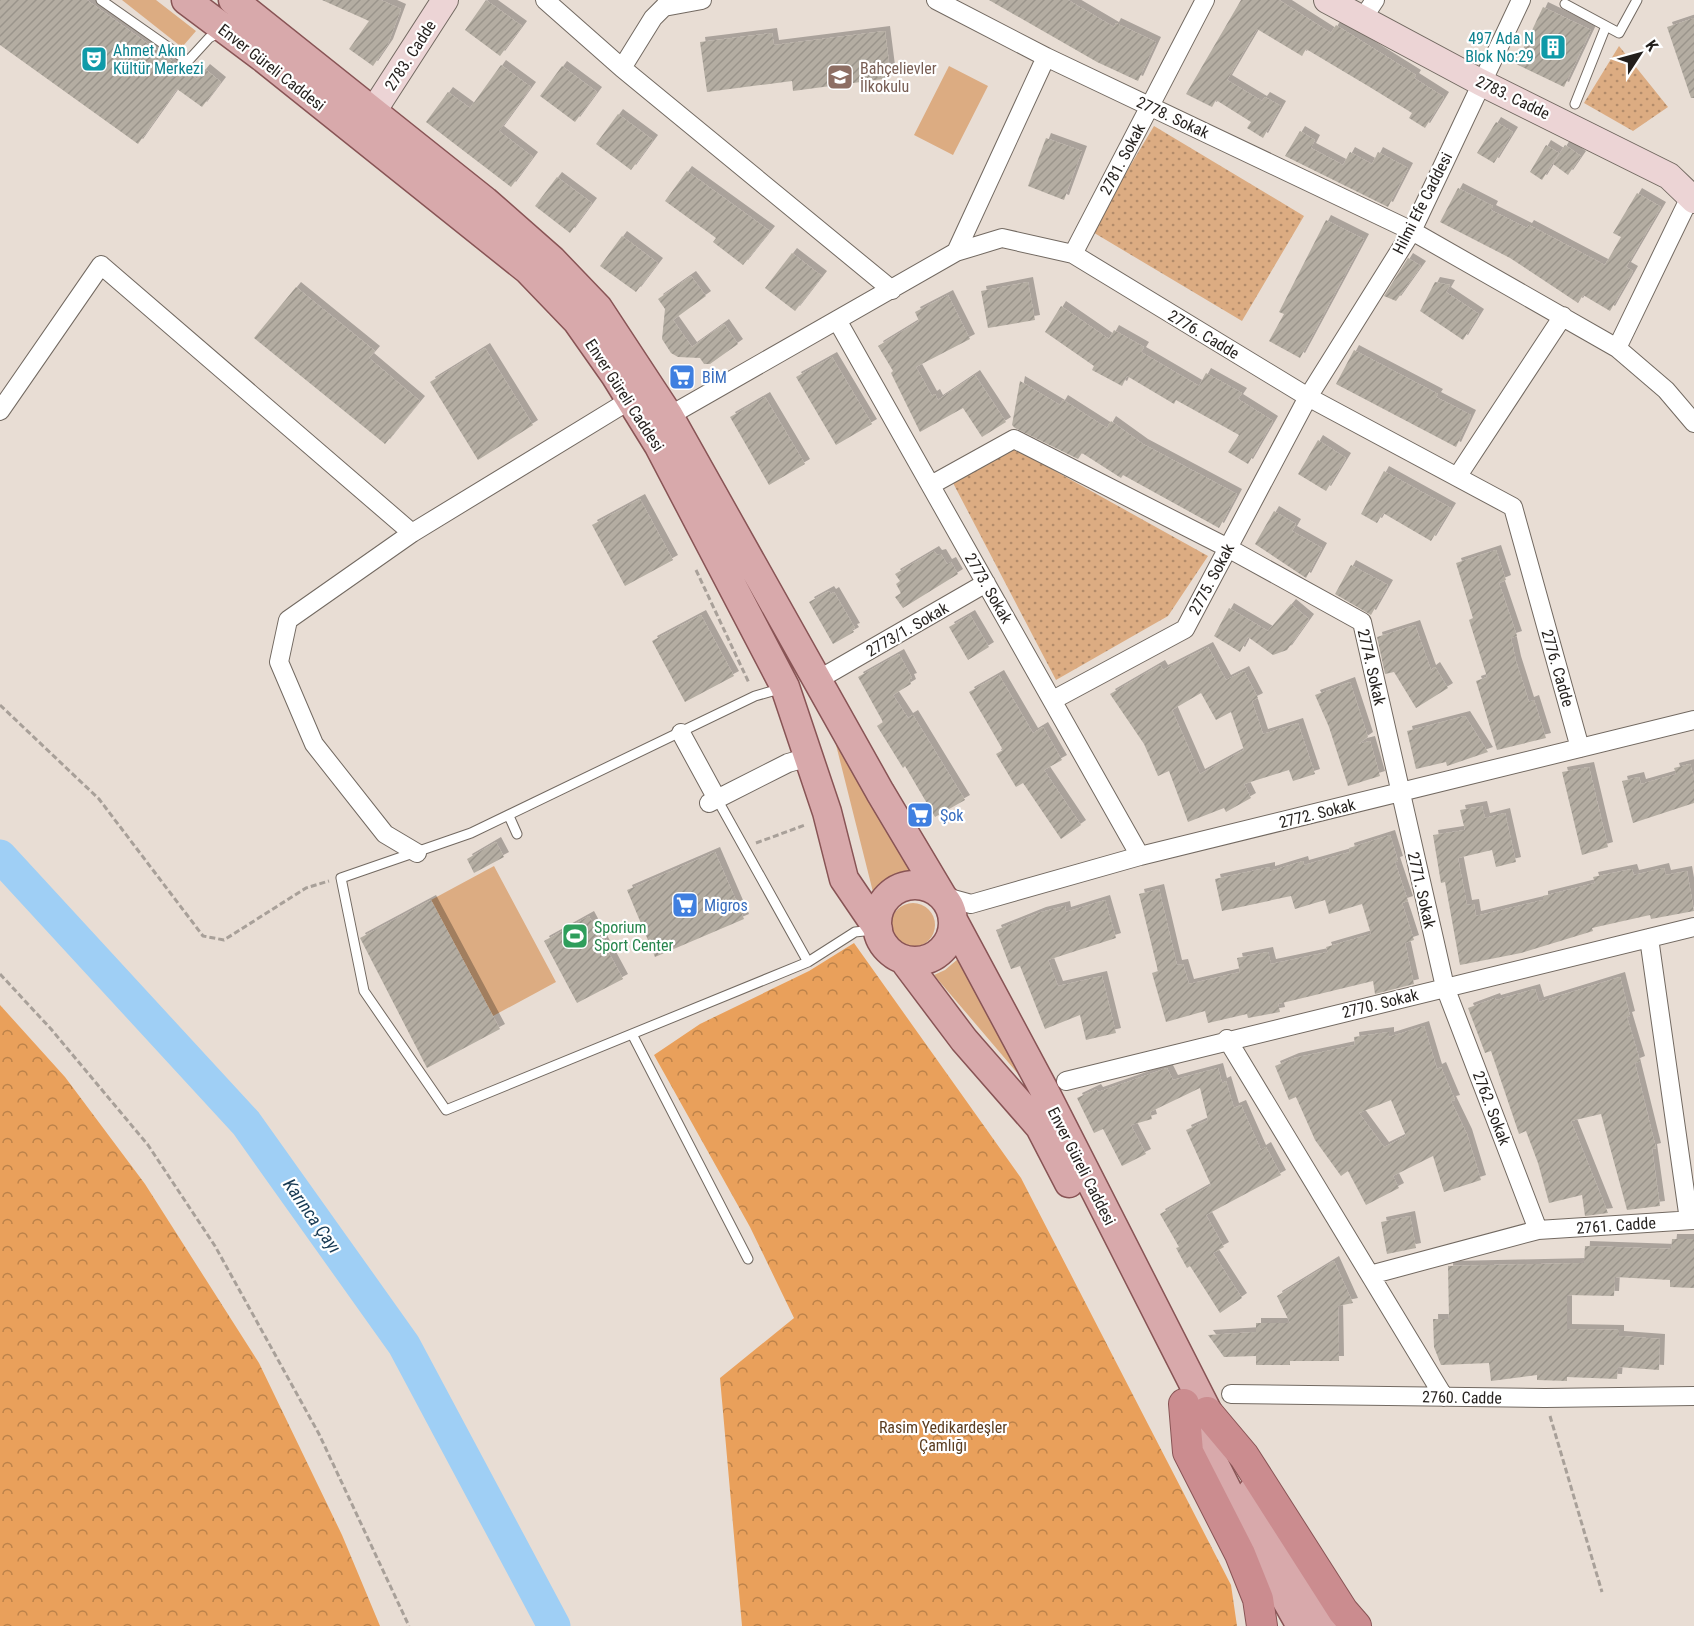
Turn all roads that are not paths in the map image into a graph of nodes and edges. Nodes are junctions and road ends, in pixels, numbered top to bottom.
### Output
1 (101, 0) edge
2 (186, 0) edge
3 (233, 0) edge
4 (445, 0) edge
5 (546, 0) edge
6 (702, 0) edge
7 (936, 0) edge
8 (1205, 0) edge
9 (1327, 0) edge
10 (1521, 0) edge
11 (1637, 0) edge
12 (1565, 4) dead end
13 (1369, 9) edge
14 (1606, 26) junction
15 (224, 29) junction
16 (1046, 57) junction
17 (622, 68) junction
18 (1480, 82) junction
19 (1575, 104) dead end
20 (1149, 106) junction
21 (374, 110) junction
22 (1692, 199) edge
23 (1412, 231) junction
24 (956, 252) junction
25 (1073, 254) junction
26 (892, 290) junction
27 (1563, 316) junction
28 (837, 320) junction
29 (1617, 348) junction
30 (1308, 397) junction
31 (630, 400) junction
32 (0, 411) edge
33 (669, 416) junction
34 (1694, 423) edge
35 (1457, 477) junction
36 (931, 485) junction
37 (412, 533) junction
38 (1228, 548) junction
39 (986, 584) junction
40 (828, 674) dead end
41 (785, 687) junction
42 (1053, 700) junction
43 (1694, 720) edge
44 (681, 733) junction
45 (1580, 748) junction
46 (809, 757) junction
47 (1400, 792) junction
48 (713, 801) junction
49 (508, 816) junction
50 (517, 834) dead end
51 (417, 853) junction
52 (1140, 856) junction
53 (942, 896) junction
54 (962, 913) junction
55 (1694, 927) edge
56 (878, 929) junction
57 (1649, 938) junction
58 (903, 959) junction
59 (808, 962) junction
60 (1445, 987) junction
61 (632, 1034) junction
62 (1227, 1039) junction
63 (1065, 1081) dead end
64 (1692, 1220) edge
65 (1538, 1230) junction
66 (748, 1258) dead end
67 (1370, 1275) junction
68 (1231, 1394) dead end
69 (1694, 1396) edge
70 (1444, 1397) junction
71 (1195, 1408) junction
72 (1262, 1626) edge
73 (1301, 1626) edge
74 (1327, 1626) edge
75 (1356, 1626) edge

1 - 15 lane
2 - 15 main road, Enver Güreli Caddesi
3 - 21 main road, Enver Güreli Caddesi
4 - 21 main road, 2783. Cadde
5 - 17 street
6 - 17 street
7 - 16 street, 2778. Sokak
8 - 20 street, 2781. Sokak
9 - 13 main road, 2783. Cadde
10 - 18 street, Hilmi Efe Caddesi
11 - 14 lane
12 - 14 lane
13 - 18 main road, 2783. Cadde
14 - 19 lane
15 - 31 main road, Enver Güreli Caddesi
16 - 20 street, 2778. Sokak
16 - 24 street
17 - 26 street
18 - 22 main road, 2783. Cadde
18 - 23 street, Hilmi Efe Caddesi
20 - 23 street, 2778. Sokak
20 - 25 street, 2781. Sokak
21 - 33 main road, Enver Güreli Caddesi
22 - 29 street
23 - 27 street, 2778. Sokak
23 - 30 street, Hilmi Efe Caddesi
24 - 25 street, 2776. Cadde
24 - 26 street, 2776. Cadde
25 - 30 street, 2776. Cadde
26 - 28 street, 2776. Cadde
27 - 29 street, 2778. Sokak
27 - 35 street
28 - 33 street, 2776. Cadde
28 - 36 street, 2773. Sokak
29 - 34 street, 2778. Sokak
30 - 35 street, 2776. Cadde
30 - 38 street, 2775. Sokak
31 - 37 street
31 - 41 main road, Enver Güreli Caddesi
32 - 37 street
33 - 53 main road, Enver Güreli Caddesi
35 - 45 street, 2776. Cadde
36 - 38 street, 2774. Sokak
36 - 39 street, 2773. Sokak
37 - 51 street
38 - 42 street, 2775. Sokak
38 - 47 street, 2774. Sokak
39 - 40 street, 2773/1. Sokak
39 - 42 street, 2773. Sokak
41 - 44 lane
41 - 46 main road, Enver Güreli Caddesi
42 - 52 street, 2773. Sokak
43 - 45 street, 2772. Sokak
44 - 48 street
44 - 49 lane
45 - 47 street, 2772. Sokak
46 - 48 street
46 - 56 main road, Enver Güreli Caddesi
47 - 52 street, 2772. Sokak
47 - 60 street, 2771. Sokak
48 - 59 lane
49 - 50 lane
49 - 51 lane
51 - 61 lane
52 - 54 street, 2772. Sokak
53 - 54 main road
53 - 56 main road
54 - 58 main road
54 - 71 main road, Enver Güreli Caddesi
55 - 57 street, 2770. Sokak
56 - 58 main road
56 - 59 lane
57 - 60 street, 2770. Sokak
57 - 64 street
58 - 71 main road, Enver Güreli Caddesi
59 - 61 lane
60 - 62 street, 2770. Sokak
60 - 65 street, 2762. Sokak
61 - 66 lane
62 - 63 street, 2770. Sokak
62 - 67 street
64 - 65 street, 2761. Cadde
65 - 67 street, 2761. Cadde
67 - 70 street
68 - 70 street, 2760. Cadde
69 - 70 street, 2760. Cadde
71 - 72 highway
71 - 73 main road
71 - 74 main road
71 - 75 highway

